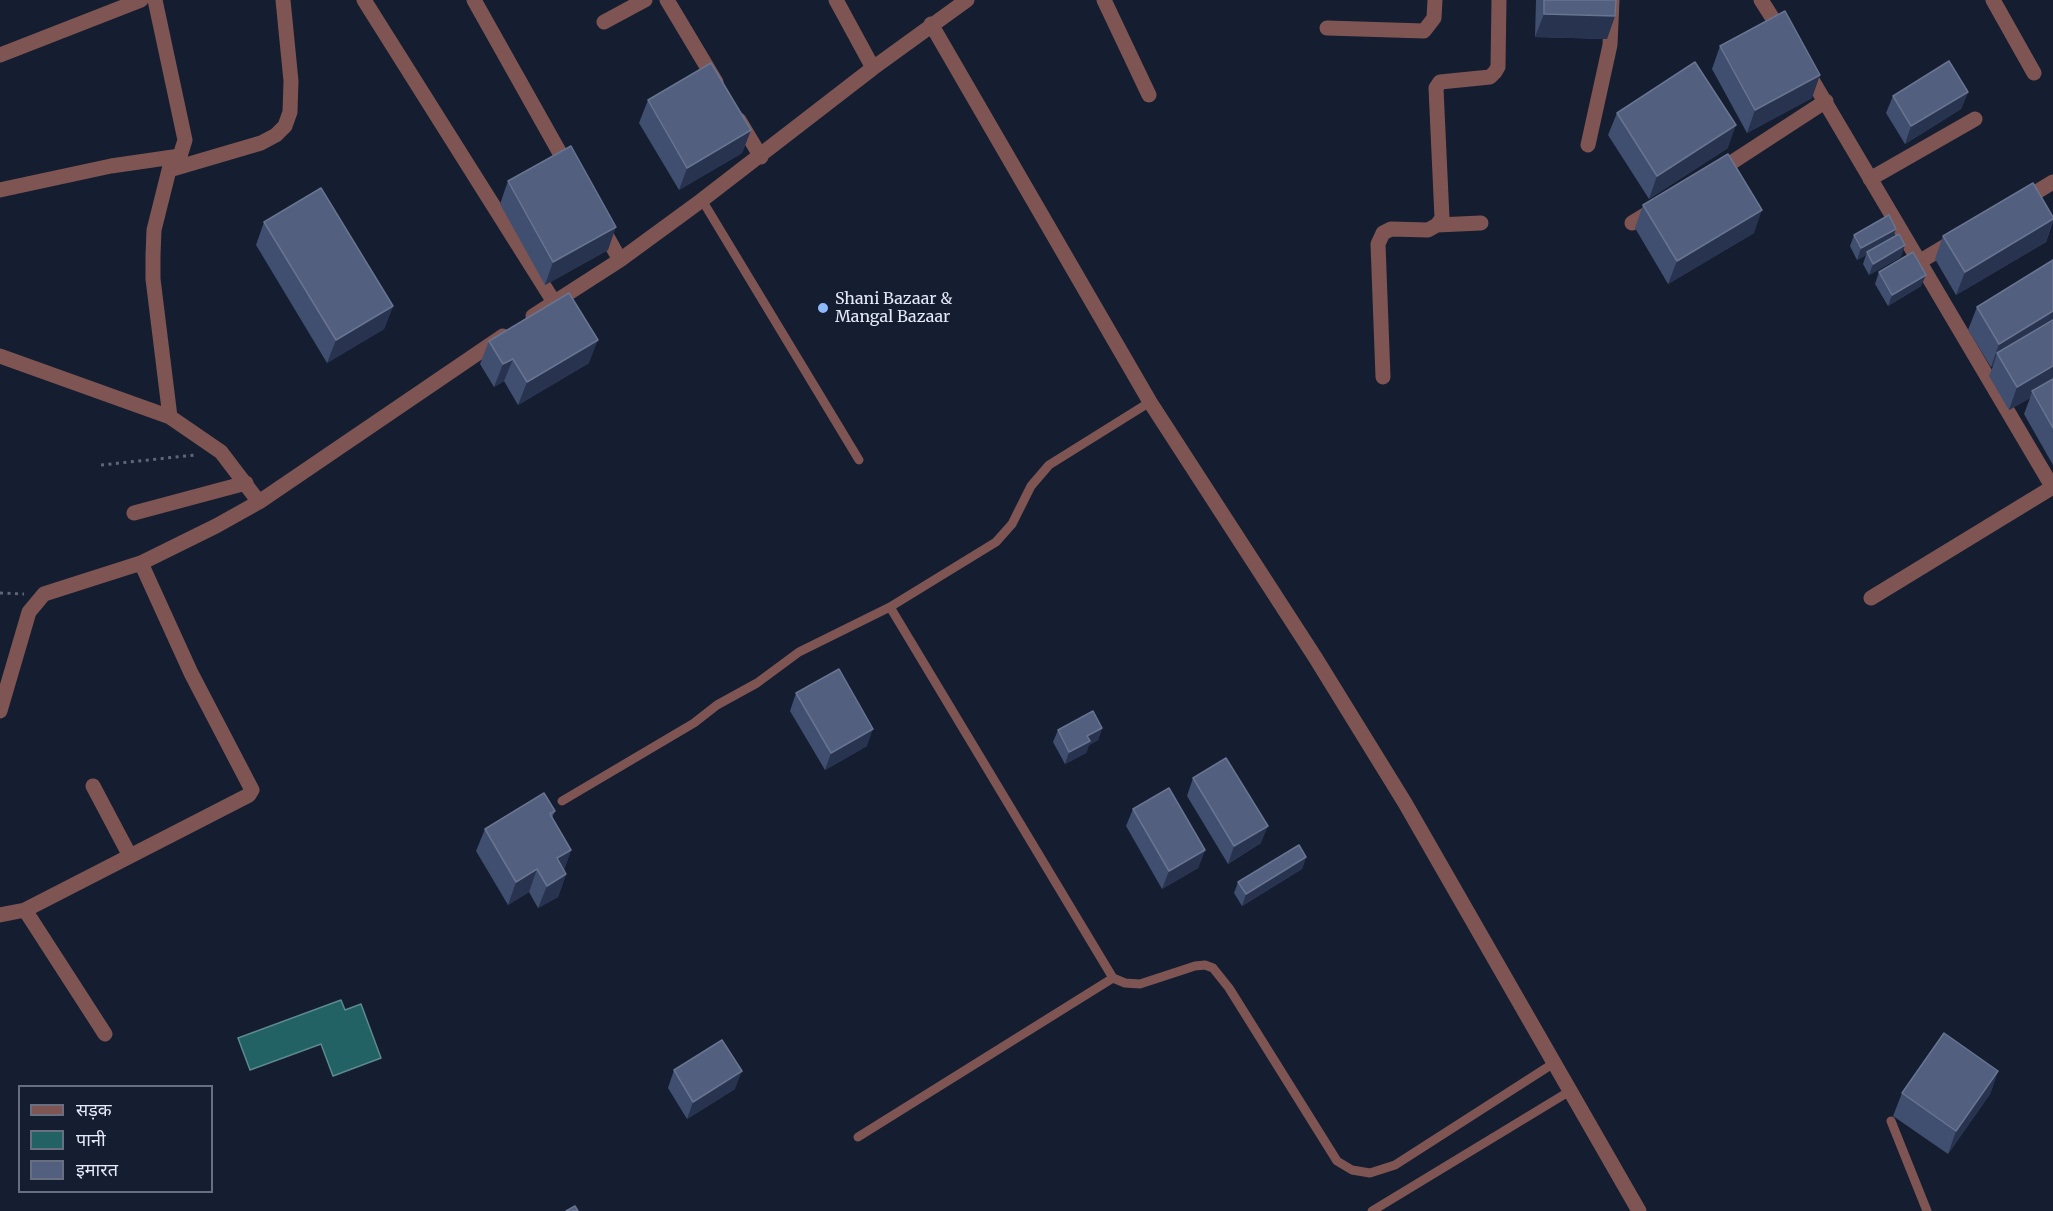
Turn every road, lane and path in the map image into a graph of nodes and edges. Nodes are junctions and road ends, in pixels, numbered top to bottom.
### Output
1 (141, 0) edge
2 (154, 0) edge
3 (283, 0) edge
4 (364, 0) edge
5 (474, 0) edge
6 (645, 0) edge
7 (667, 0) edge
8 (836, 0) edge
9 (967, 0) edge
10 (1104, 0) edge
11 (1435, 0) edge
12 (1499, 0) edge
13 (1612, 0) edge
14 (1761, 0) edge
15 (1993, 0) edge
16 (604, 22) dead end
17 (931, 24) junction
18 (1328, 28) dead end
19 (0, 55) edge
20 (873, 68) junction
21 (2034, 73) dead end
22 (1149, 95) dead end
23 (1826, 101) junction
24 (1975, 119) dead end
25 (1588, 145) dead end
26 (180, 156) junction
27 (760, 157) junction
28 (170, 170) junction
29 (1870, 179) junction
30 (1700, 182) edge
31 (2053, 182) edge
32 (579, 187) edge
33 (0, 190) edge
34 (2031, 196) edge
35 (702, 200) junction
36 (1671, 200) edge
37 (591, 208) edge
38 (1481, 223) dead end
39 (1632, 223) dead end
40 (1437, 225) junction
41 (1970, 231) edge
42 (620, 260) junction
43 (1919, 262) junction
44 (554, 302) junction
45 (0, 356) edge
46 (1383, 377) dead end
47 (1150, 402) junction
48 (170, 417) junction
49 (221, 452) junction
50 (859, 460) dead end
51 (101, 465) dead end
52 (246, 483) junction
53 (2053, 488) edge
54 (259, 502) junction
55 (134, 513) dead end
56 (141, 563) junction
57 (1871, 598) dead end
58 (890, 607) junction
59 (0, 711) edge
60 (93, 786) dead end
61 (562, 801) dead end
62 (130, 856) junction
63 (25, 910) junction
64 (0, 915) edge
65 (1113, 978) junction
66 (105, 1035) dead end
67 (1554, 1063) junction
68 (1570, 1091) junction
69 (1891, 1121) dead end
70 (858, 1137) dead end
71 (1372, 1211) edge
72 (1639, 1211) edge
73 (1927, 1211) edge

1 - 19 street
2 - 26 street
3 - 28 street
4 - 44 street
5 - 32 street
6 - 16 street
7 - 27 street
8 - 20 street
9 - 17 street
10 - 22 street
11 - 18 street
12 - 40 street
13 - 25 street
14 - 23 street
15 - 21 street
17 - 20 street
17 - 47 street
20 - 27 street
23 - 29 street
23 - 30 street
24 - 29 street
26 - 28 street
26 - 33 street
27 - 35 street
28 - 48 street
29 - 43 street
31 - 34 street
35 - 42 street
35 - 50 lane
36 - 39 street
37 - 42 street
38 - 40 street
40 - 46 street
41 - 43 street
42 - 44 street
43 - 53 street
44 - 54 street
45 - 48 street
47 - 58 lane
47 - 67 street
48 - 49 street
49 - 51 path
49 - 52 street
52 - 54 street
52 - 55 street
53 - 57 street
54 - 56 street
56 - 59 street
56 - 62 street
58 - 61 lane
58 - 65 lane
60 - 62 street
62 - 63 street
63 - 64 street
63 - 66 street
65 - 67 lane
65 - 70 lane
67 - 68 street
68 - 71 lane
68 - 72 street
69 - 73 lane

